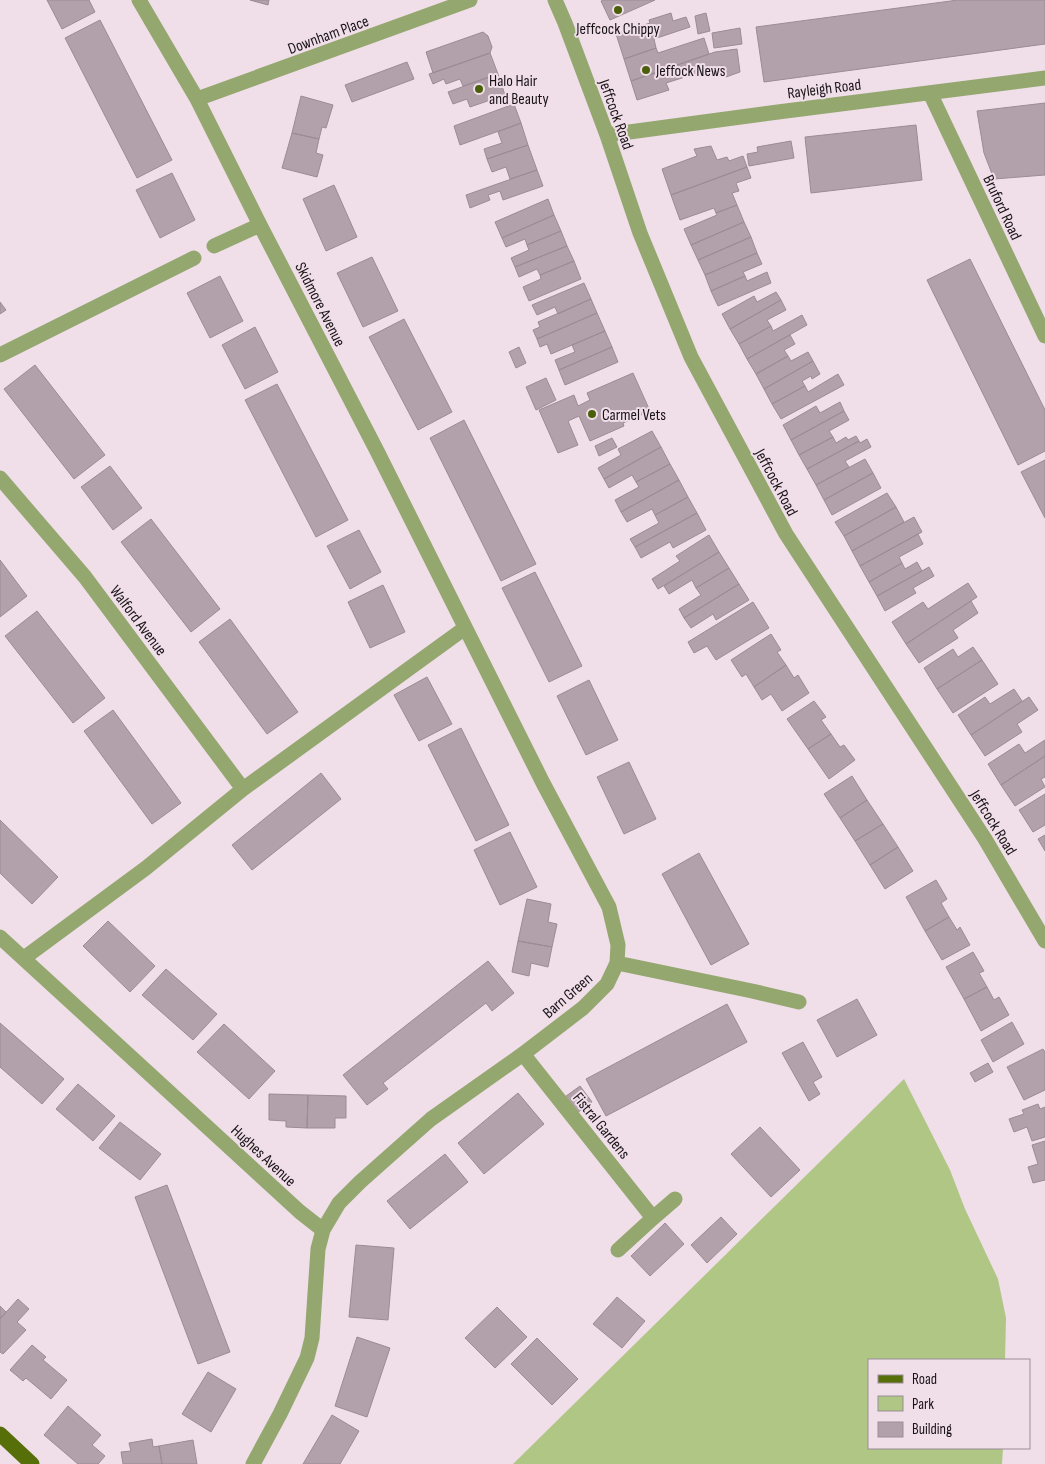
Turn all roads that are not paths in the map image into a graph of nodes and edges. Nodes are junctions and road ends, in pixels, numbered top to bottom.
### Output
1 (139, 0) edge
2 (470, 0) edge
3 (556, 0) edge
4 (1045, 78) edge
5 (930, 93) junction
6 (197, 100) junction
7 (606, 135) junction
8 (260, 225) junction
9 (214, 246) dead end
10 (194, 258) dead end
11 (1045, 336) edge
12 (0, 355) edge
13 (0, 478) edge
14 (465, 628) junction
15 (243, 789) junction
16 (0, 936) edge
17 (1045, 942) edge
18 (24, 958) junction
19 (617, 963) junction
20 (799, 1002) dead end
21 (523, 1054) junction
22 (675, 1200) dead end
23 (653, 1218) junction
24 (323, 1230) junction
25 (618, 1250) dead end
26 (0, 1434) edge
27 (32, 1464) edge
28 (253, 1464) edge

1 - 6 street, Skidmore Avenue
2 - 6 street, Downham Place
3 - 7 street, Jeffcock Road
4 - 5 street, Rayleigh Road
5 - 7 street, Rayleigh Road
5 - 11 street, Bruford Road
6 - 8 street, Skidmore Avenue
7 - 17 street, Jeffcock Road
8 - 9 street
8 - 14 street, Skidmore Avenue
10 - 12 street
13 - 15 street, Walford Avenue
14 - 15 street
14 - 19 street, Barn Green
15 - 18 street
16 - 18 street, Hughes Avenue
18 - 24 street, Hughes Avenue
19 - 20 street
19 - 21 street, Barn Green
21 - 23 street, Fistral Gardens
21 - 24 street, Barn Green
22 - 23 street
23 - 25 street
24 - 28 street
26 - 27 main road

